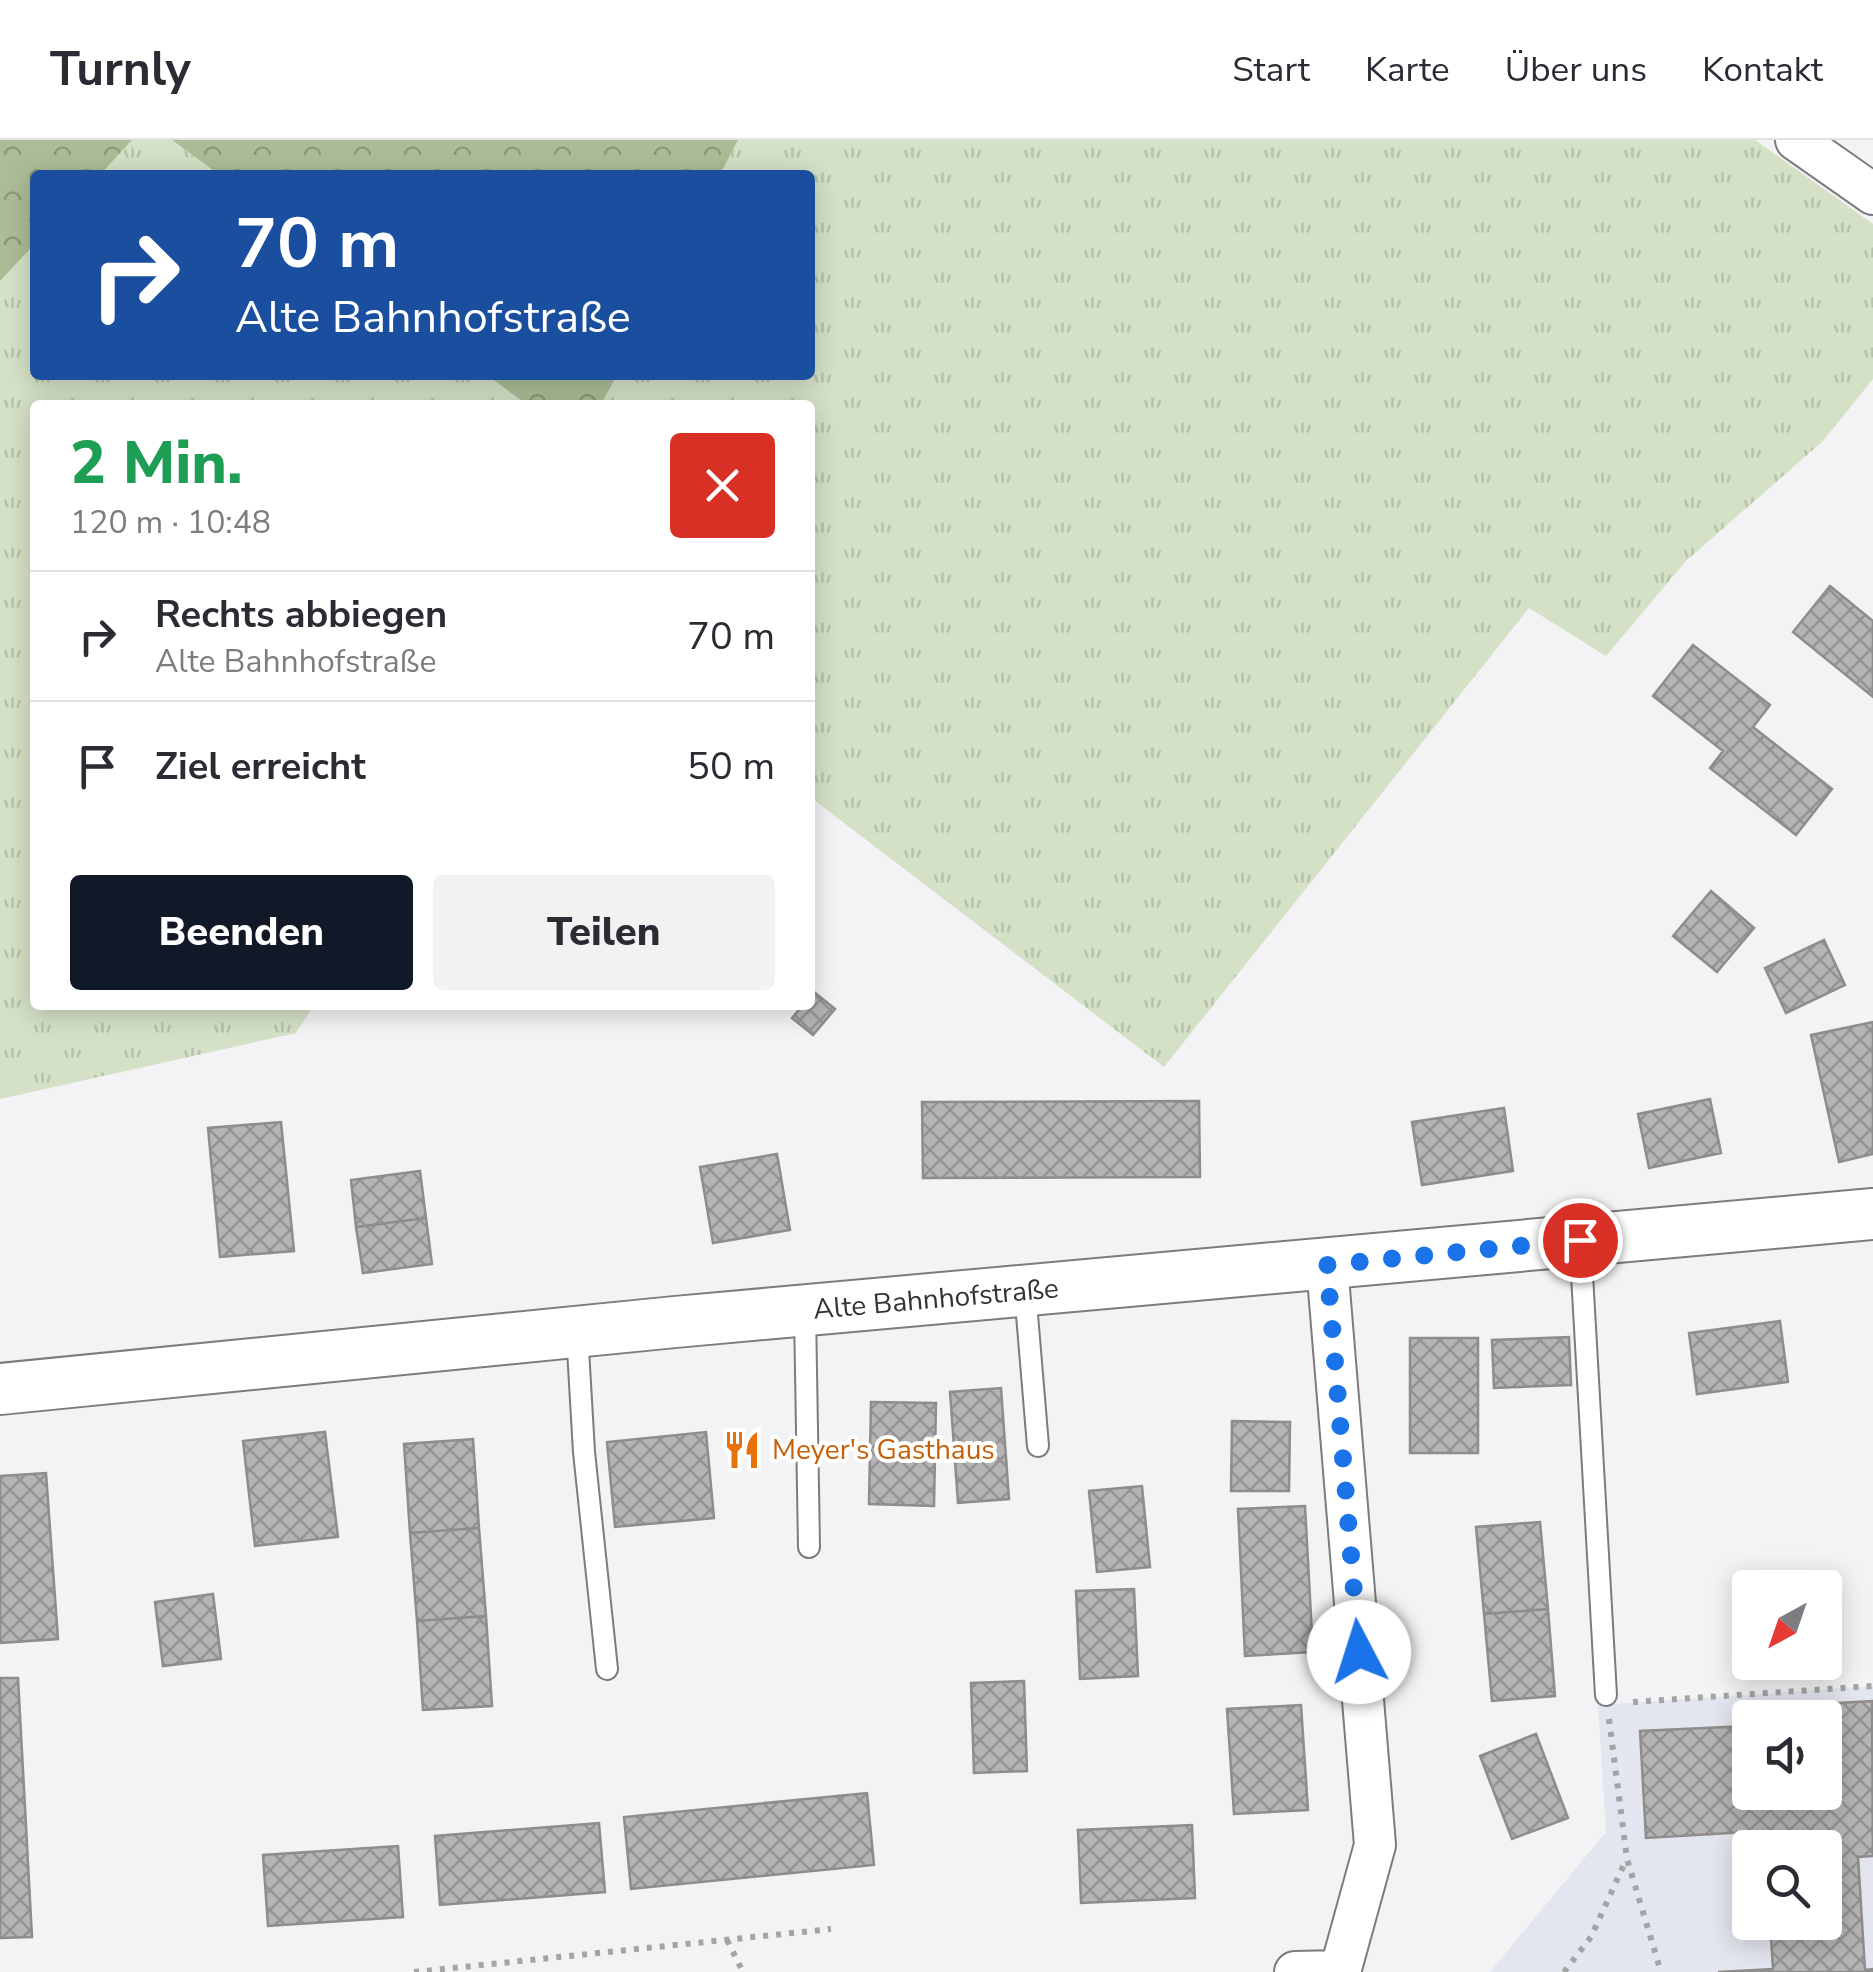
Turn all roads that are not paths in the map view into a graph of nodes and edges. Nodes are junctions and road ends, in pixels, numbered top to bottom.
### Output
1 (1796, 140) edge
2 (1873, 194) edge
3 (1873, 1214) edge
4 (1580, 1240) junction
5 (1327, 1265) junction
6 (1025, 1291) junction
7 (806, 1310) junction
8 (577, 1332) junction
9 (0, 1389) edge
10 (1038, 1446) dead end
11 (809, 1546) dead end
12 (607, 1669) dead end
13 (1613, 1700) road end
14 (1340, 1971) edge
15 (1296, 1972) edge

1 - 2 street
3 - 4 street, Alte Bahnhofstraße
4 - 5 street, Alte Bahnhofstraße
4 - 13 lane
5 - 6 street, Alte Bahnhofstraße
5 - 14 street
6 - 7 street, Alte Bahnhofstraße
6 - 10 lane
7 - 8 street, Alte Bahnhofstraße
7 - 11 lane
8 - 9 street, Alte Bahnhofstraße
8 - 12 lane
14 - 15 street

